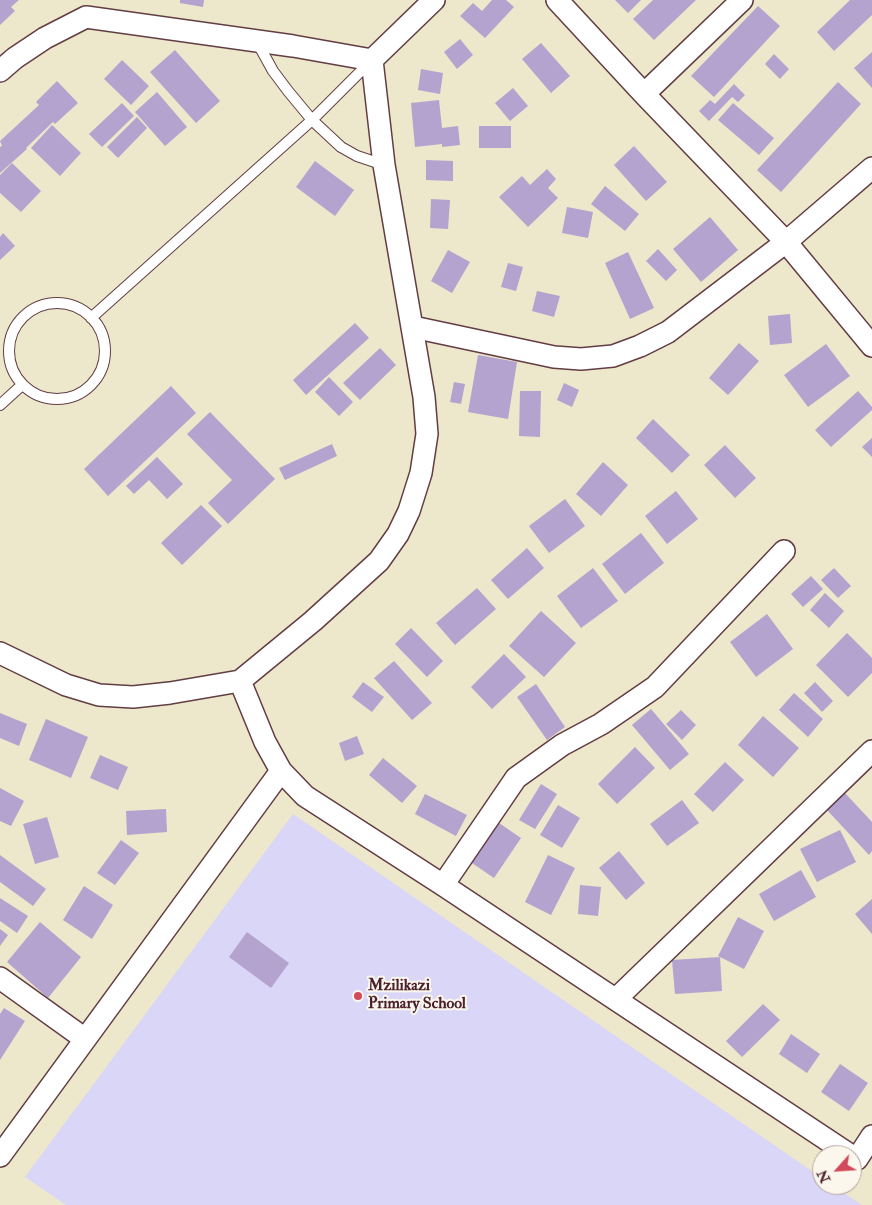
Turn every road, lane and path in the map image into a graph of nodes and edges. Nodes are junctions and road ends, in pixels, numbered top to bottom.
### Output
1 (434, 0) edge
2 (557, 0) edge
3 (742, 0) edge
4 (86, 8) edge
5 (256, 41) junction
6 (372, 60) junction
7 (0, 71) edge
8 (644, 94) junction
9 (312, 120) junction
10 (384, 165) junction
11 (872, 168) edge
12 (786, 242) junction
13 (91, 318) junction
14 (413, 327) junction
15 (872, 346) edge
16 (22, 385) junction
17 (0, 405) edge
18 (784, 551) dead end
19 (0, 653) edge
20 (240, 681) junction
21 (872, 751) edge
22 (280, 772) junction
23 (443, 885) junction
24 (0, 978) edge
25 (616, 999) junction
26 (86, 1039) junction
27 (872, 1136) edge
28 (835, 1145) edge
29 (862, 1153) edge
30 (0, 1156) edge

1 - 6 street
2 - 8 street
3 - 8 street
4 - 5 street
4 - 7 street
5 - 6 street
5 - 9 lane
6 - 9 lane
6 - 10 street
8 - 12 street
9 - 10 lane
9 - 13 lane
10 - 14 street
11 - 12 street
12 - 14 street
12 - 15 street
13 - 16 lane
13 - 16 lane
14 - 20 street
16 - 17 lane
18 - 23 street
19 - 20 street
20 - 22 street
21 - 25 street
22 - 23 street
22 - 26 street
23 - 25 street
24 - 26 street
25 - 28 street
26 - 30 street
27 - 29 street

